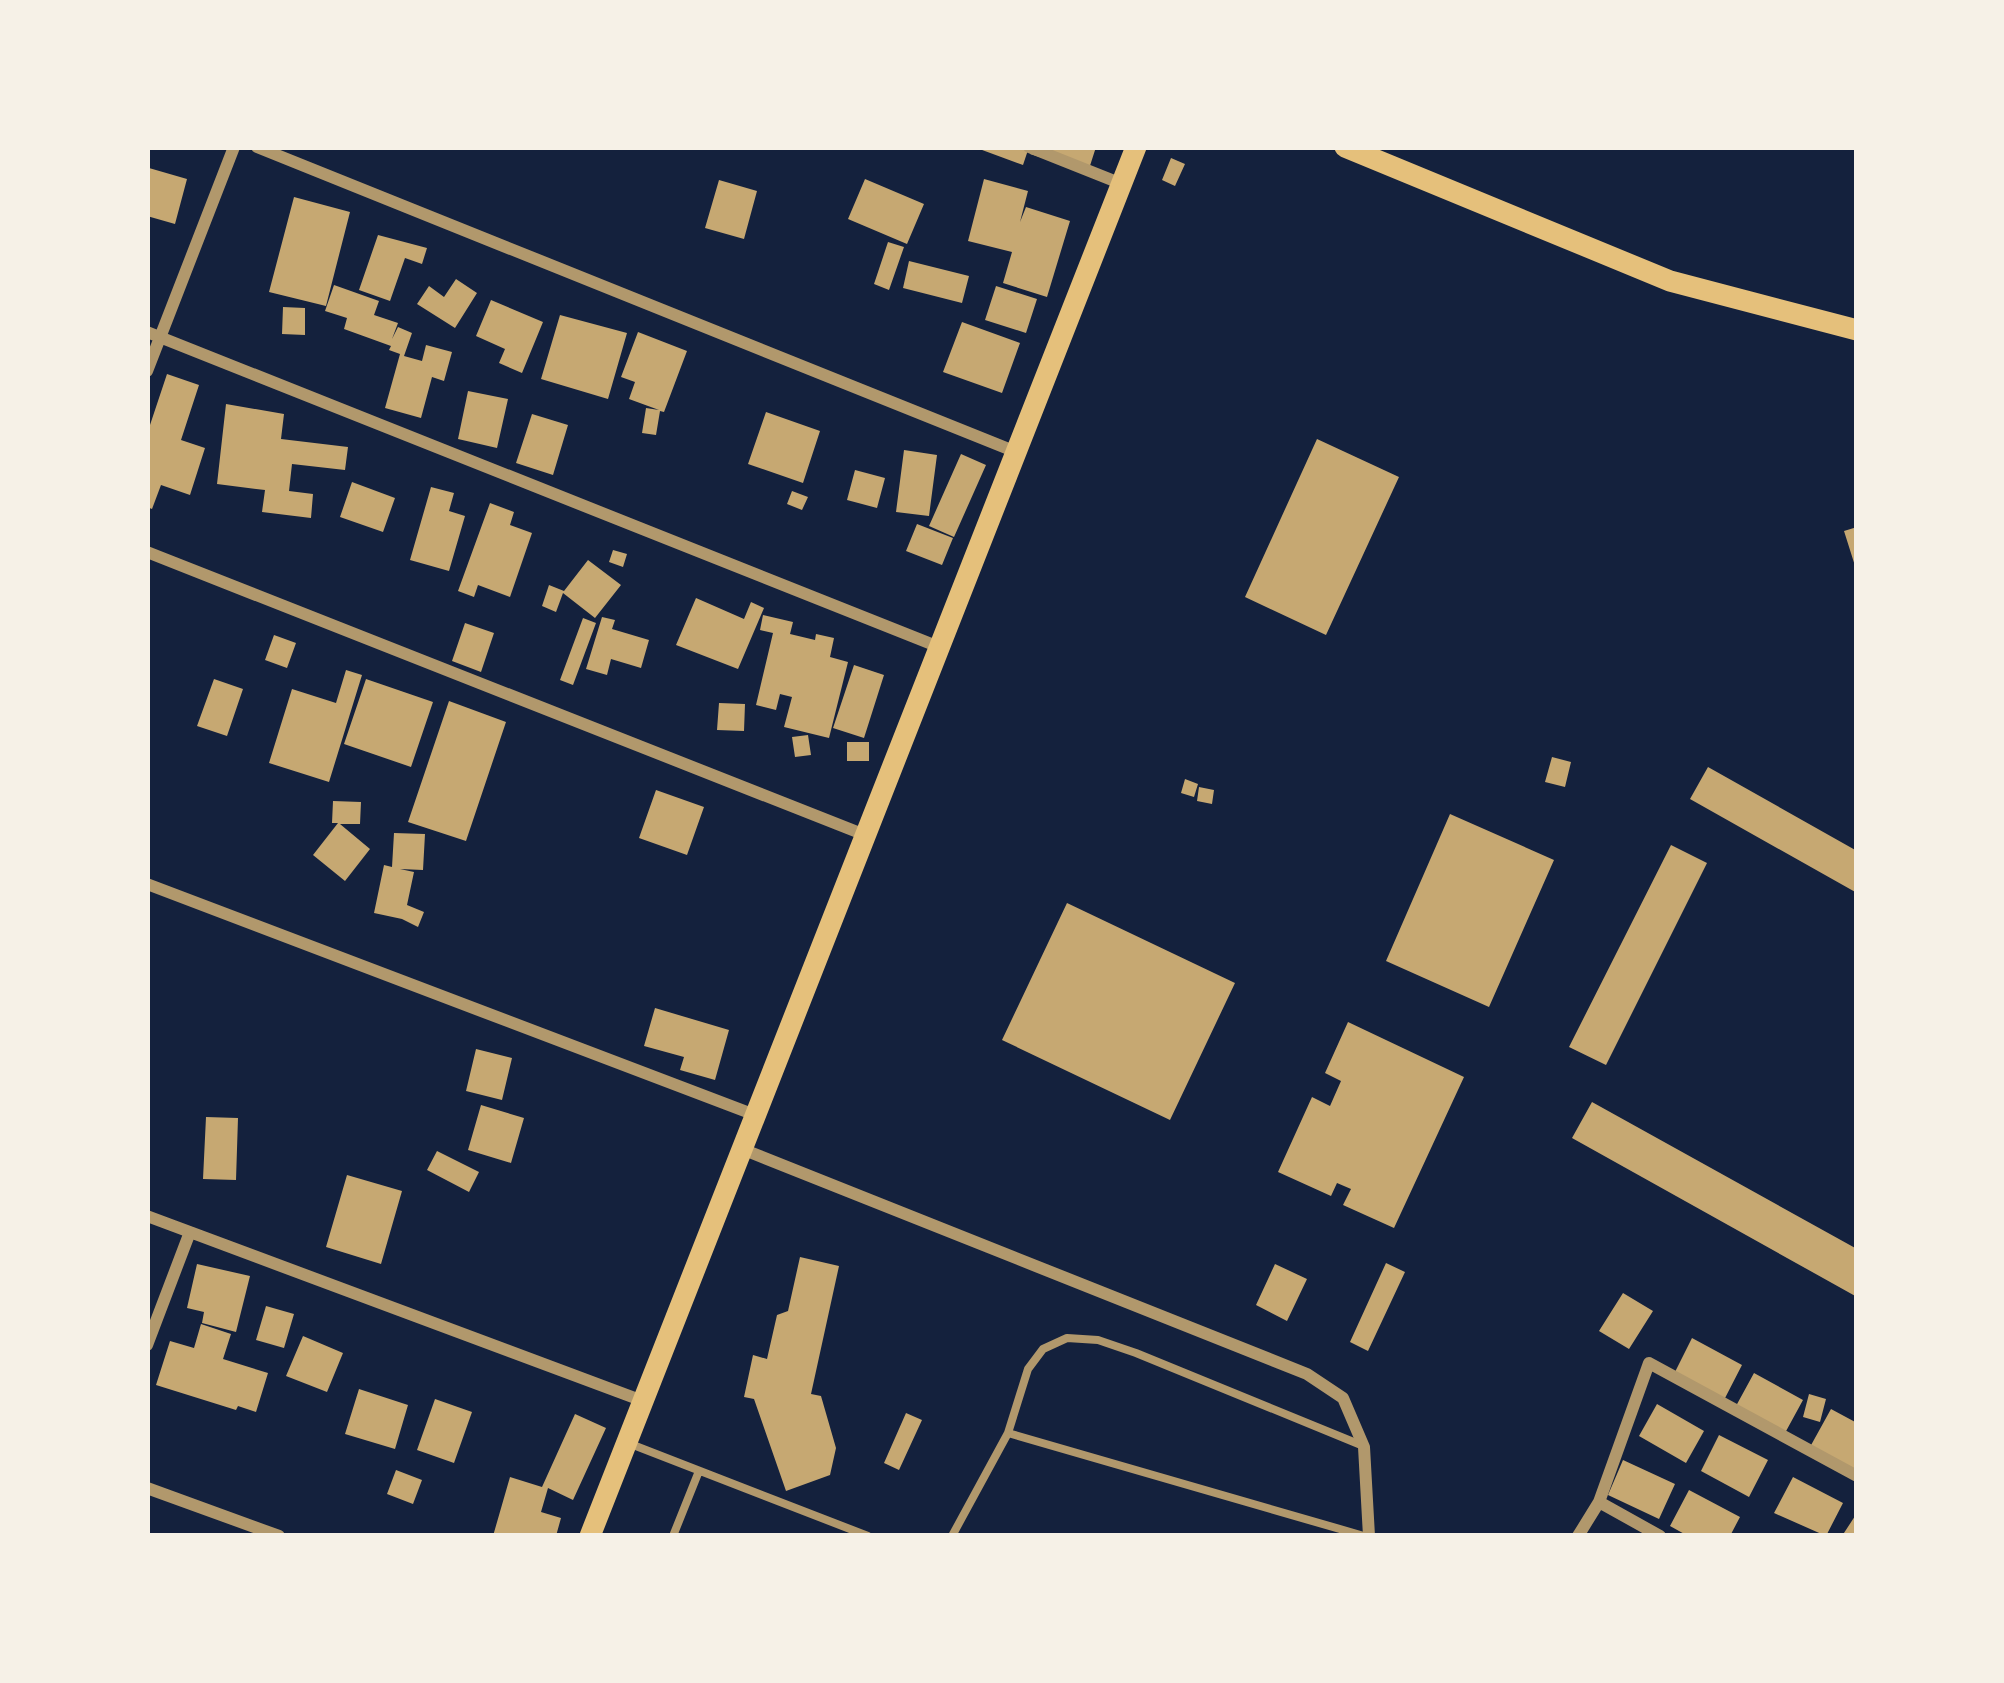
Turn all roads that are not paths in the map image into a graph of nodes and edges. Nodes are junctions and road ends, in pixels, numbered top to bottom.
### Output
1 (234, 147) edge
2 (257, 147) edge
3 (1029, 147) edge
4 (1136, 147) edge
5 (1345, 147) edge
6 (1121, 184) junction
7 (1857, 330) edge
8 (154, 335) edge
9 (147, 371) edge
10 (1016, 452) junction
11 (147, 552) edge
12 (939, 646) junction
13 (865, 836) junction
14 (147, 884) edge
15 (755, 1115) junction
16 (742, 1149) junction
17 (147, 1216) edge
18 (190, 1232) junction
19 (147, 1345) edge
20 (643, 1401) junction
21 (1008, 1433) junction
22 (626, 1443) junction
23 (1364, 1447) junction
24 (699, 1470) junction
25 (1857, 1476) edge
26 (147, 1488) edge
27 (1599, 1502) junction
28 (279, 1536) edge
29 (590, 1536) edge
30 (673, 1536) edge
31 (868, 1536) edge
32 (952, 1536) edge
33 (1366, 1536) edge
34 (1578, 1536) edge
35 (1660, 1536) edge

1 - 8 street
2 - 10 street
3 - 6 street
4 - 6 main road
5 - 7 main road
6 - 10 main road
8 - 9 street
8 - 12 street
10 - 12 main road
11 - 13 street
12 - 13 main road
13 - 15 main road
14 - 15 street
15 - 16 main road
16 - 20 main road
16 - 23 street
17 - 18 street
18 - 19 street
18 - 20 street
20 - 22 main road
21 - 23 lane
21 - 32 lane
21 - 33 lane
22 - 24 lane
22 - 29 main road
23 - 33 street
24 - 30 lane
24 - 31 lane
25 - 27 street
26 - 28 street
27 - 34 street
27 - 35 street

